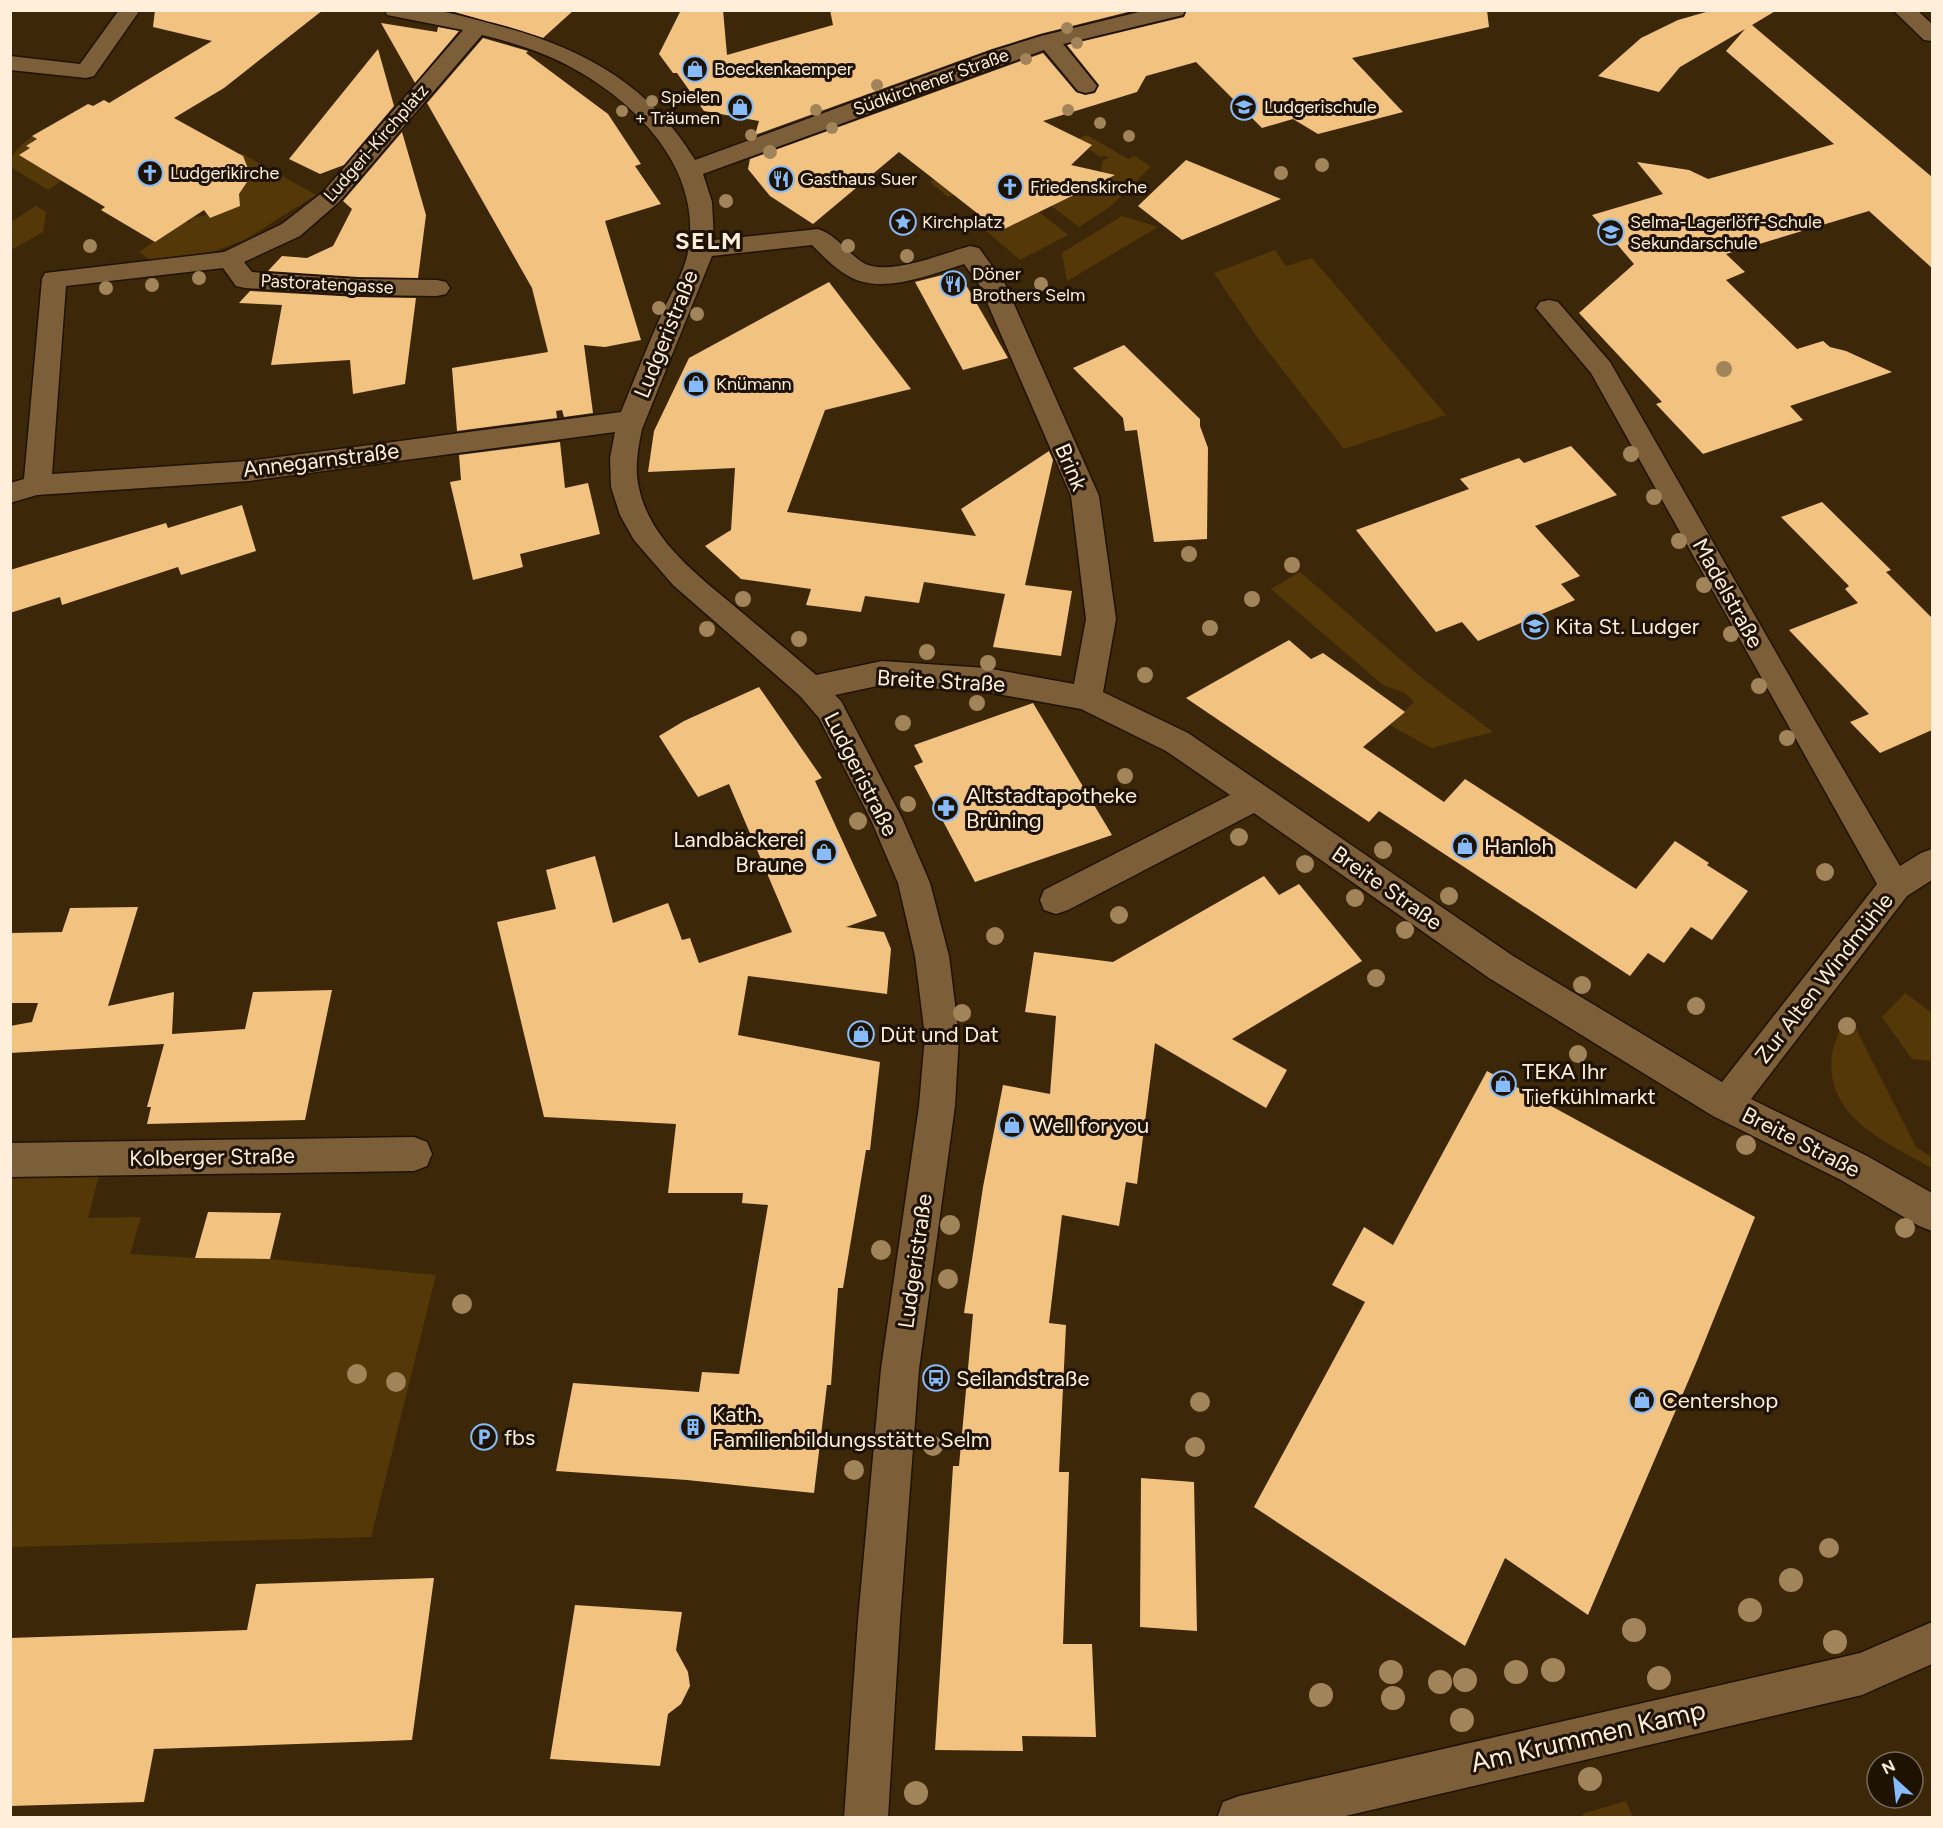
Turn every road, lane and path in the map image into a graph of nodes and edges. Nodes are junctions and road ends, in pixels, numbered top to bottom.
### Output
1 (130, 10) edge
2 (395, 10) edge
3 (1175, 10) edge
4 (1903, 10) edge
5 (478, 26) junction
6 (1932, 35) edge
7 (1049, 41) junction
8 (10, 63) edge
9 (1086, 86) dead end
10 (691, 170) junction
11 (701, 249) junction
12 (229, 259) junction
13 (437, 288) dead end
14 (1549, 309) dead end
15 (631, 420) junction
16 (38, 485) junction
17 (10, 493) edge
18 (811, 688) junction
19 (1087, 698) junction
20 (1256, 797) junction
21 (1932, 864) edge
22 (1895, 886) junction
23 (1056, 900) dead end
24 (1726, 1104) junction
25 (414, 1154) dead end
26 (10, 1160) edge
27 (1932, 1213) edge
28 (1932, 1643) edge
29 (866, 1818) edge
30 (1239, 1818) edge

1 - 8 street
2 - 5 street, Ludgeristraße
3 - 7 street, Südkirchener Straße
4 - 6 street
5 - 10 street, Ludgeristraße
5 - 12 street, Ludgeri-Kirchplatz
7 - 9 street
7 - 10 street, Südkirchener Straße
10 - 11 street, Ludgeristraße
11 - 15 street, Ludgeristraße
11 - 19 street, Brink
12 - 13 street, Pastoratengasse
12 - 16 street, Ludgeri-Kirchplatz
14 - 22 street, Madelstraße
15 - 16 street, Annegarnstraße
15 - 18 street, Ludgeristraße
16 - 17 street, Annegarnstraße
18 - 19 street, Breite Straße
18 - 29 street, Ludgeristraße
19 - 20 street, Breite Straße
20 - 23 street
20 - 24 street, Breite Straße
21 - 22 street, Zur Alten Windmühle
22 - 24 street, Zur Alten Windmühle
24 - 27 street, Breite Straße
25 - 26 street, Kolberger Straße
28 - 30 street, Am Krummen Kamp

